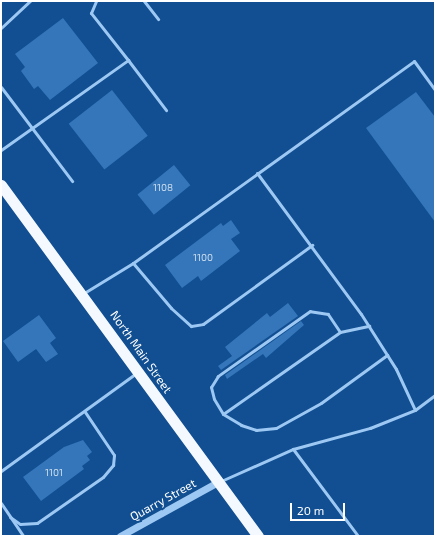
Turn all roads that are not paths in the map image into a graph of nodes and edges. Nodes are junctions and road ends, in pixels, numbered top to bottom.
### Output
1 (30, 1) edge
2 (96, 1) edge
3 (144, 1) edge
4 (158, 19) dead end
5 (1, 28) edge
6 (128, 60) junction
7 (1, 87) edge
8 (435, 90) edge
9 (166, 110) dead end
10 (32, 128) junction
11 (1, 150) edge
12 (257, 173) junction
13 (72, 181) dead end
14 (1, 185) edge
15 (312, 245) junction
16 (133, 263) junction
17 (83, 294) junction
18 (369, 326) junction
19 (340, 332) junction
20 (387, 355) junction
21 (138, 371) junction
22 (435, 395) edge
23 (415, 410) junction
24 (85, 412) junction
25 (223, 414) junction
26 (293, 449) junction
27 (1, 471) edge
28 (218, 482) junction
29 (1, 504) edge
30 (10, 517) junction
31 (23, 536) edge
32 (120, 536) edge
33 (258, 536) edge
34 (358, 536) edge

1 - 5 lane
2 - 6 lane
3 - 4 lane
6 - 9 lane
6 - 10 lane
7 - 10 lane
8 - 12 lane
10 - 11 lane
10 - 13 lane
12 - 15 lane
12 - 16 lane
14 - 17 highway, North Main Street
15 - 16 lane
15 - 18 lane
16 - 17 lane
17 - 21 highway, North Main Street
18 - 19 lane
18 - 20 lane
19 - 25 lane
19 - 25 lane
20 - 23 lane
20 - 25 lane
21 - 24 lane
21 - 28 highway, North Main Street
22 - 23 lane
23 - 26 lane
24 - 27 lane
24 - 30 lane
26 - 28 lane
26 - 34 lane
28 - 32 street, Quarry Street
28 - 33 highway, North Main Street
29 - 30 lane
30 - 31 lane

